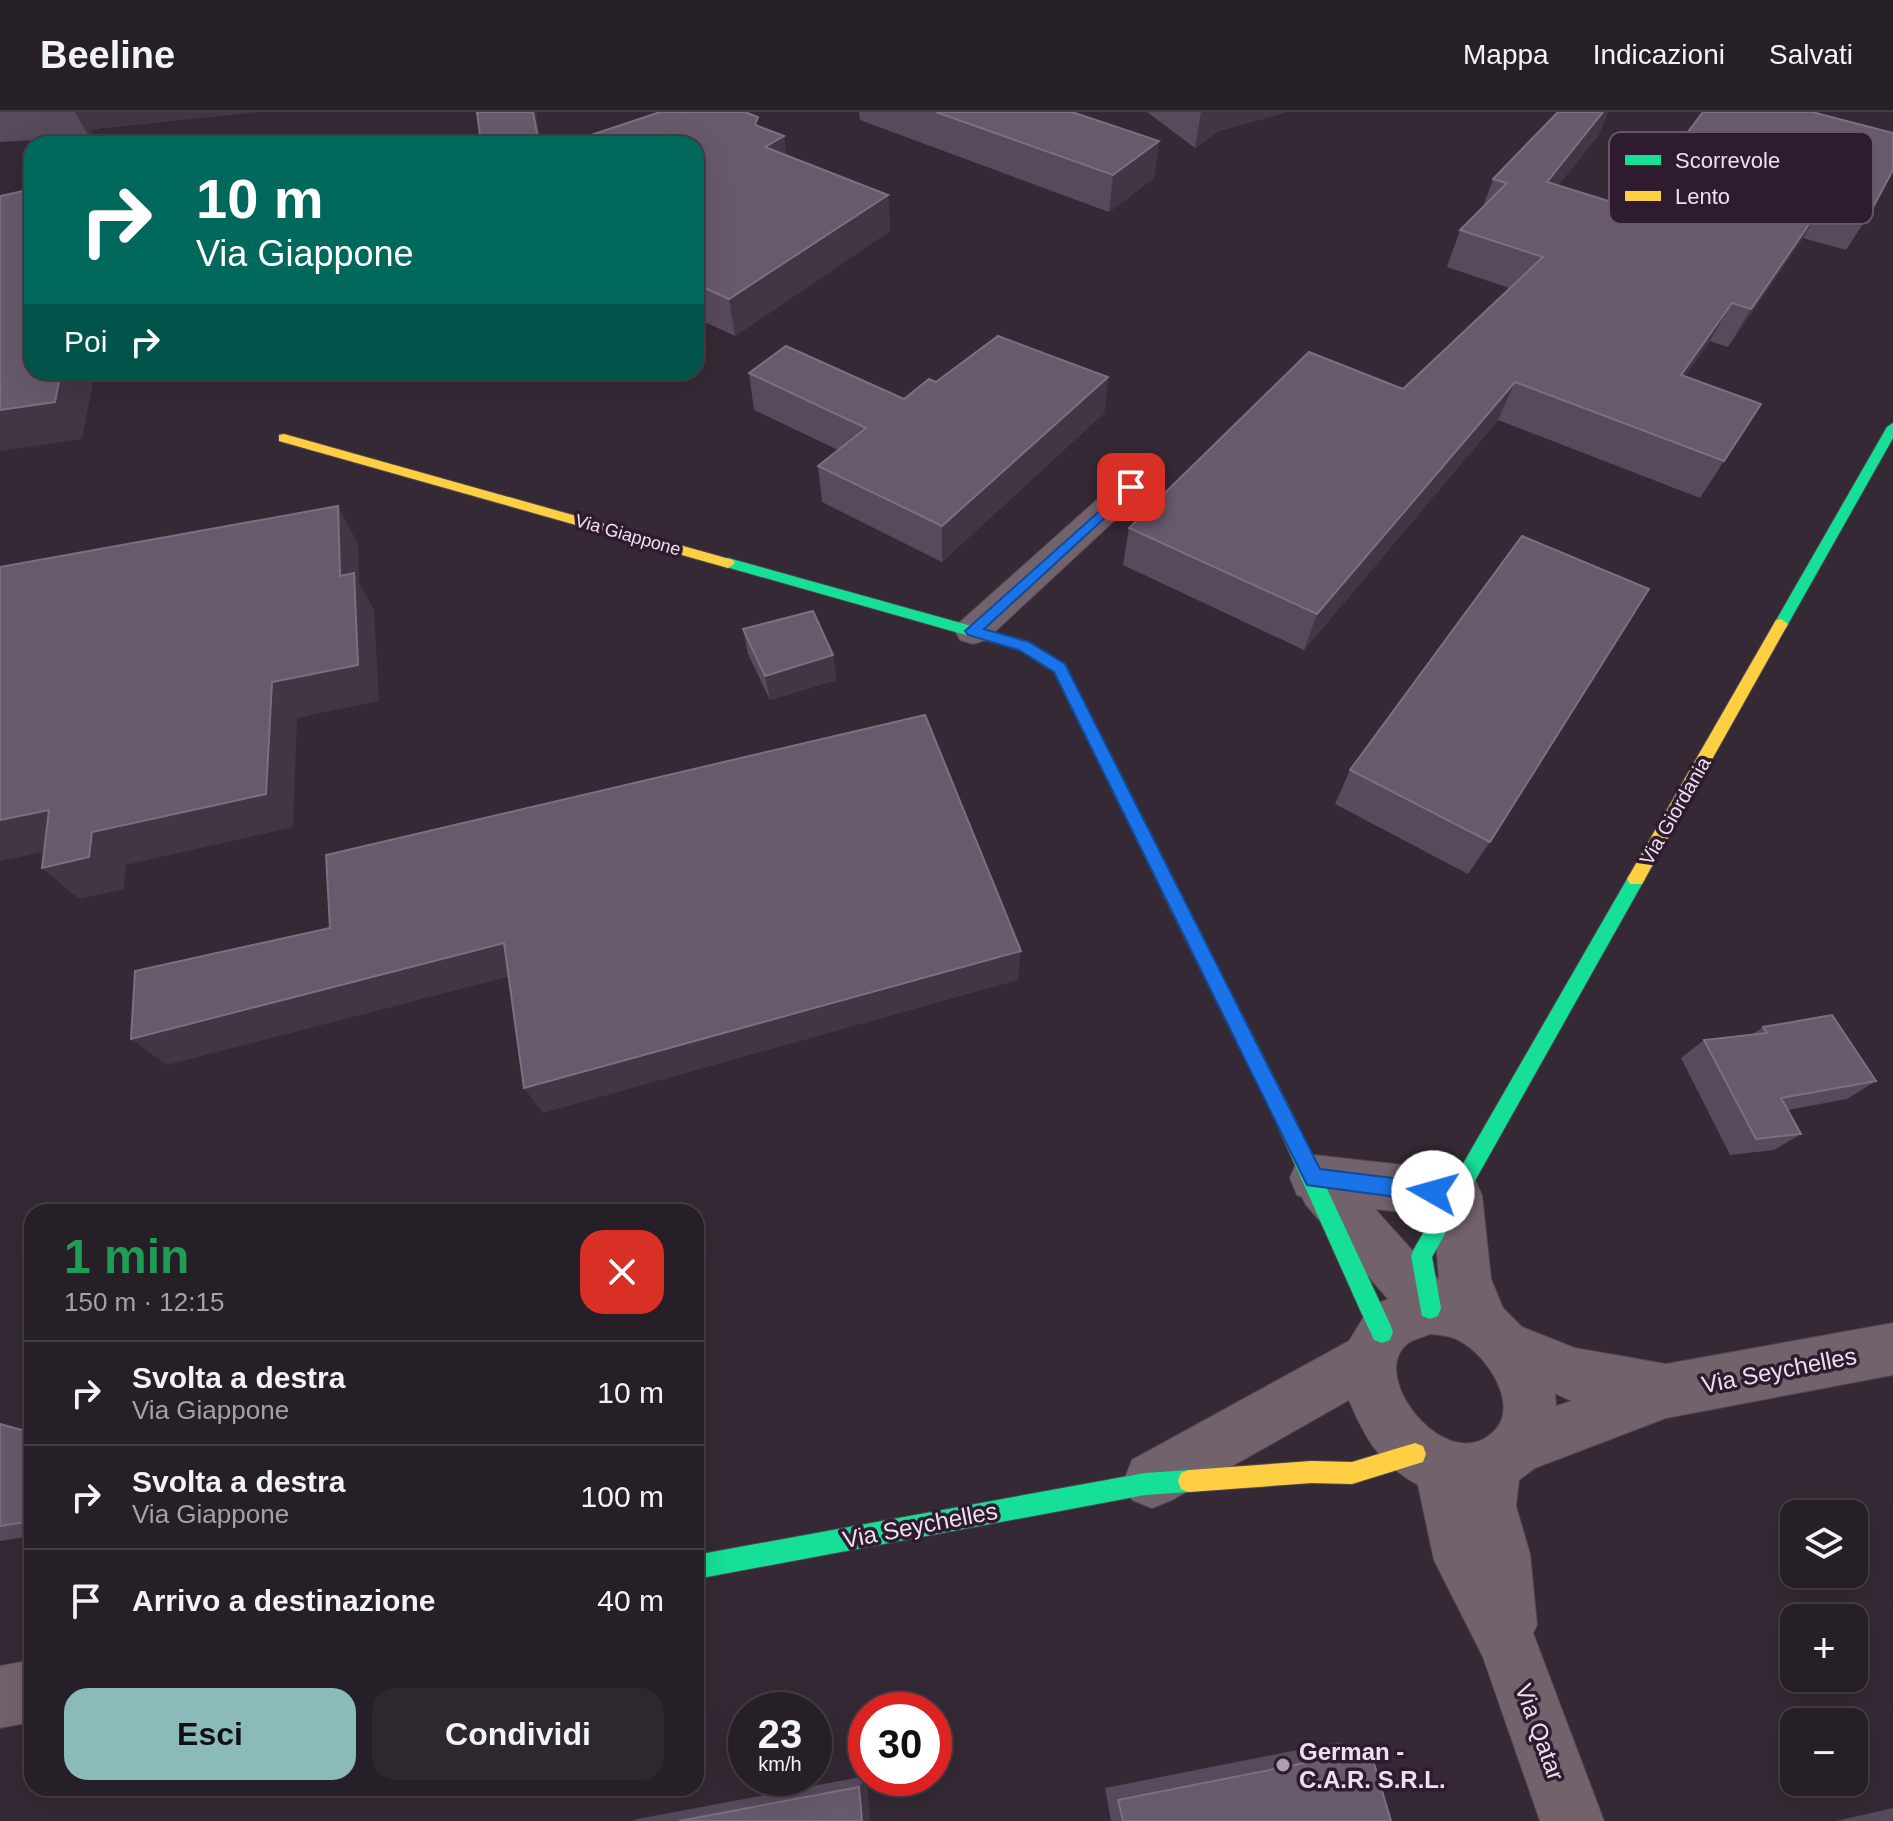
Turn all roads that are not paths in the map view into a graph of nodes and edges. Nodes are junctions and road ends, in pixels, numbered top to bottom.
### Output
1 (1893, 427) edge
2 (284, 438) dead end
3 (1131, 487) dead end
4 (973, 631) junction
5 (1314, 1178) junction
6 (1457, 1195) junction
7 (1430, 1308) junction
8 (1495, 1336) junction
9 (1376, 1345) junction
10 (1893, 1349) edge
11 (1666, 1391) junction
12 (1467, 1459) junction
13 (1145, 1484) junction
14 (704, 1566) edge
15 (24, 1692) edge
16 (0, 1697) edge
17 (1572, 1821) edge

1 - 6 street, Via Giordania
2 - 4 street, Via Giappone
3 - 4 street
4 - 5 street, Via Giappone
5 - 6 street
5 - 7 street, Via Giappone
5 - 9 street, Via Giappone
6 - 7 street, Via Giordania
6 - 8 street
7 - 8 street
7 - 9 street
8 - 11 street, Via Seychelles
8 - 12 street
9 - 12 street
9 - 13 street, Via Seychelles
10 - 11 street, Via Seychelles
11 - 12 street, Via Seychelles
12 - 13 street, Via Seychelles
12 - 17 street, Via Qatar
13 - 14 street, Via Seychelles
15 - 16 street

